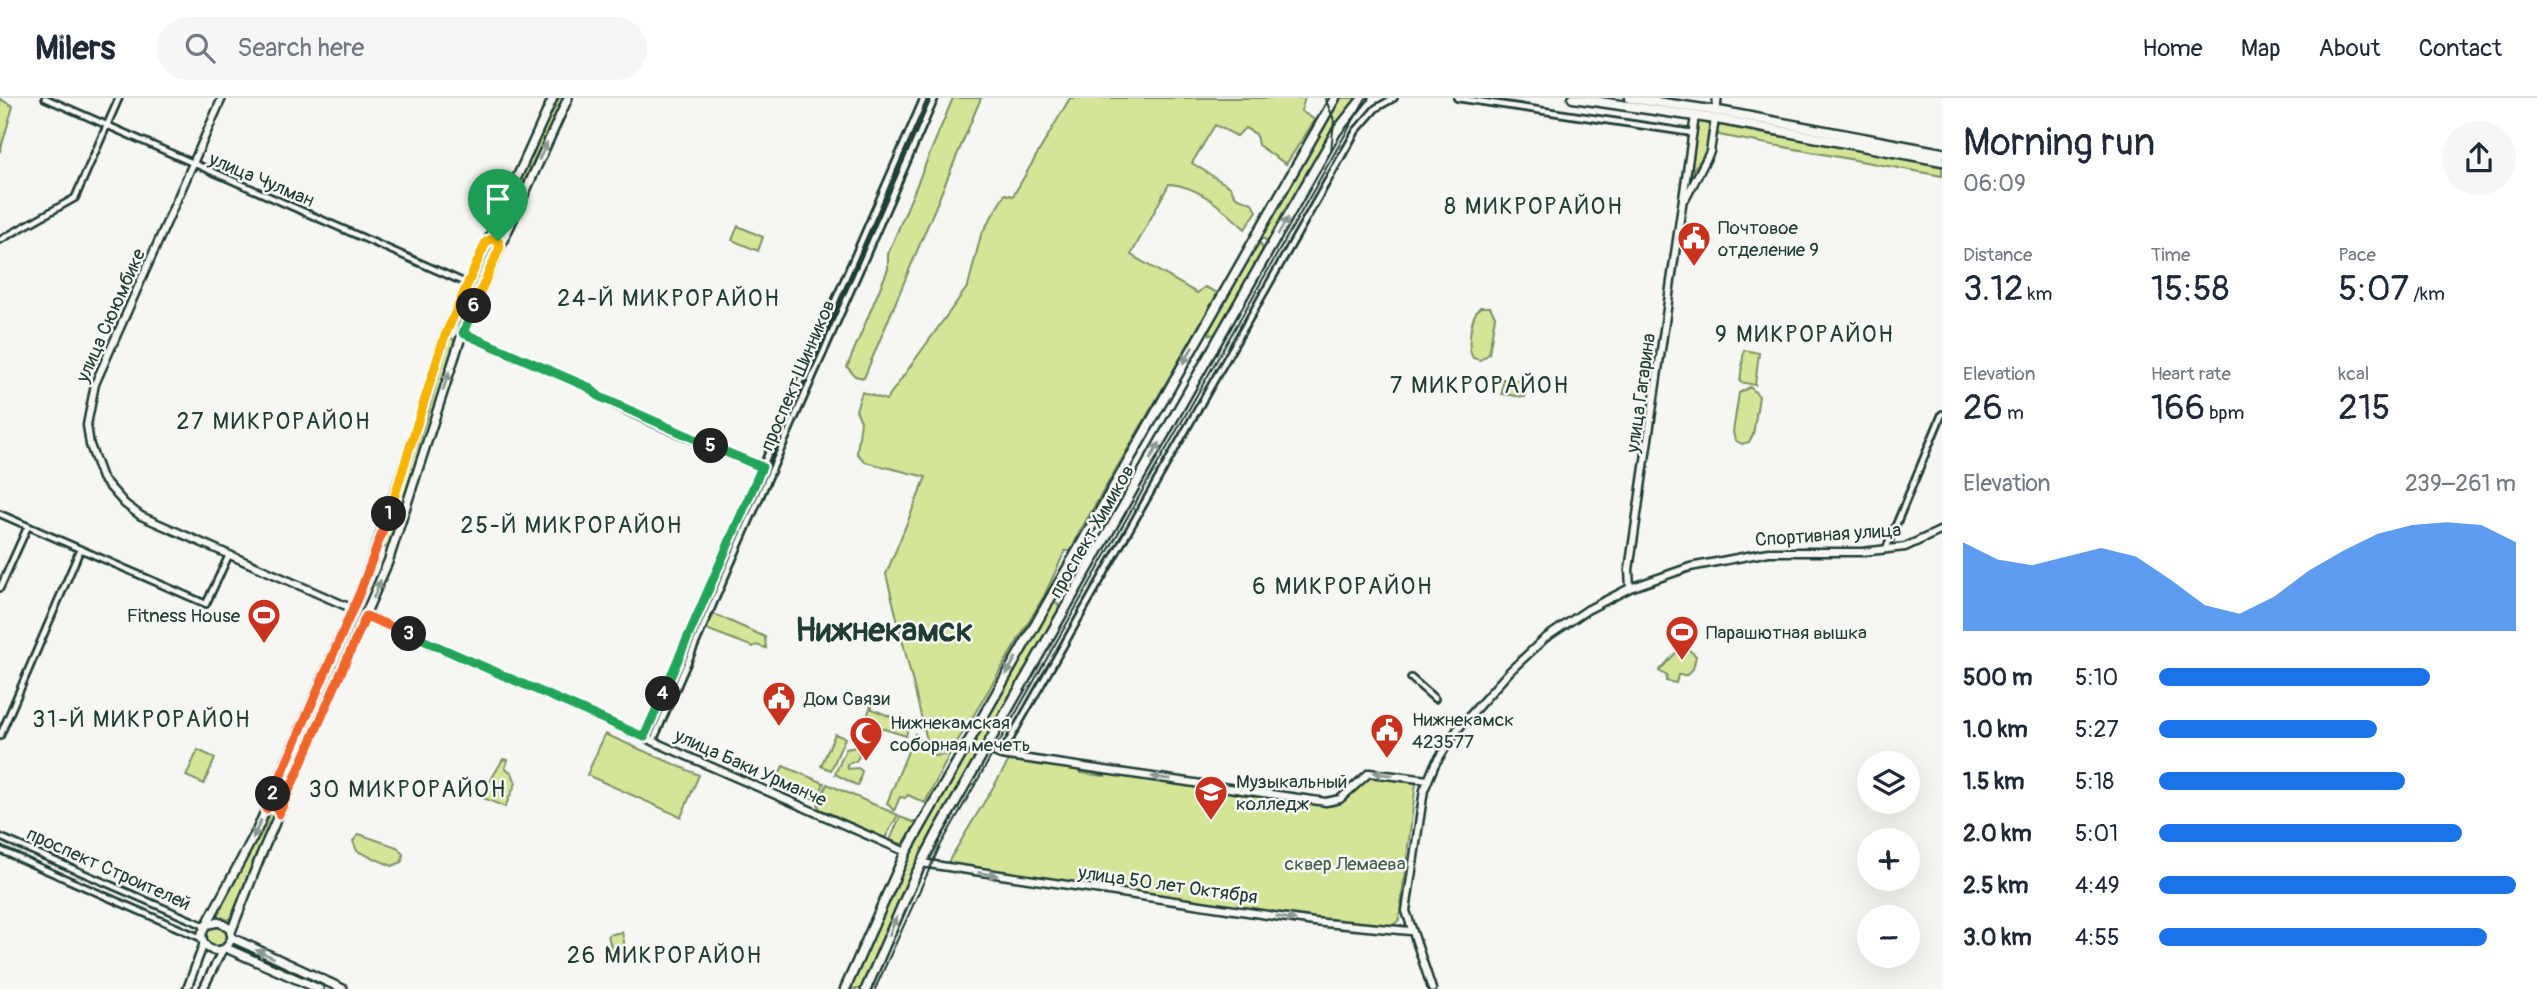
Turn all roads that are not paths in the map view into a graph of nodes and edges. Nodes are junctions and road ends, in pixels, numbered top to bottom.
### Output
1 (45, 98) edge
2 (119, 98) edge
3 (222, 98) edge
4 (553, 98) edge
5 (568, 98) edge
6 (925, 98) edge
7 (934, 98) edge
8 (1335, 98) edge
9 (1363, 98) edge
10 (1394, 98) edge
11 (1457, 98) edge
12 (1573, 98) edge
13 (1630, 98) edge
14 (1697, 98) edge
15 (1717, 98) edge
16 (1695, 112) junction
17 (1715, 115) junction
18 (108, 127) junction
19 (1693, 133) junction
20 (1942, 153) edge
21 (1942, 161) edge
22 (194, 164) junction
23 (1688, 166) junction
24 (1703, 167) junction
25 (1684, 202) junction
26 (0, 240) edge
27 (487, 240) junction
28 (500, 247) junction
29 (1249, 248) junction
30 (1267, 253) junction
31 (468, 284) junction
32 (1206, 325) junction
33 (449, 326) junction
34 (463, 333) junction
35 (1221, 335) junction
36 (1942, 414) edge
37 (762, 467) junction
38 (0, 514) edge
39 (28, 526) junction
40 (1942, 530) edge
41 (80, 550) junction
42 (1886, 550) junction
43 (229, 555) junction
44 (374, 557) junction
45 (388, 562) junction
46 (0, 588) edge
47 (1630, 588) junction
48 (1045, 607) junction
49 (353, 609) junction
50 (366, 616) junction
51 (1060, 617) junction
52 (334, 653) junction
53 (347, 660) junction
54 (1411, 678) dead end
55 (1435, 699) dead end
56 (0, 736) edge
57 (644, 737) junction
58 (653, 741) junction
59 (986, 749) junction
60 (1001, 755) junction
61 (1428, 780) junction
62 (266, 809) junction
63 (279, 814) junction
64 (0, 836) edge
65 (0, 850) edge
66 (906, 852) junction
67 (921, 863) junction
68 (207, 925) junction
69 (1410, 931) junction
70 (231, 935) junction
71 (203, 942) junction
72 (224, 949) junction
73 (187, 989) edge
74 (203, 989) edge
75 (319, 989) edge
76 (343, 989) edge
77 (845, 989) edge
78 (866, 989) edge
79 (1432, 989) edge

1 - 18 street, улица Чулман
2 - 18 street
3 - 22 street, улица Сююмбике
4 - 27 main road
28 -> 5 main road
6 - 37 street, проспект Шинников
7 - 58 street, проспект Шинников
8 - 29 main road, проспект Химиков
30 -> 9 main road, проспект Химиков
10 - 60 street
11 - 19 street
12 - 16 main road
13 - 16 main road
14 - 16 main road, улица Гагарина
15 - 17 main road, улица Гагарина
16 - 17 main road
16 - 19 street, улица Гагарина
17 - 20 main road
17 - 21 main road
17 - 24 street, улица Гагарина
18 - 22 street, улица Чулман
18 - 26 street
19 - 23 street, улица Гагарина
22 - 31 street, улица Чулман
22 - 43 street, улица Сююмбике
23 - 24 street
23 - 25 street, улица Гагарина
24 - 25 street, улица Гагарина
25 - 47 street, улица Гагарина
27 - 28 main road
27 - 31 main road
28 - 34 main road
29 - 30 main road
29 - 32 main road, проспект Химиков
30 - 35 main road, проспект Химиков
31 - 33 main road
32 - 35 main road
32 -> 48 main road, проспект Химиков
33 - 34 main road
33 - 44 main road
34 - 37 street
45 -> 34 main road
51 -> 35 main road, проспект Химиков
36 - 42 street
37 - 57 street, проспект Шинников
38 - 39 street
39 - 41 street
39 - 46 street
40 - 42 street, Спортивная улица
41 - 43 street
41 - 56 street
42 - 47 street, Спортивная улица
43 - 49 street, улица Сююмбике
44 - 45 main road
44 - 49 main road
50 -> 45 main road
47 - 61 street, Спортивная улица
48 - 51 main road
48 -> 66 main road, проспект Химиков
49 - 50 main road, улица Баки Урманче
49 - 52 main road
50 - 53 main road
50 - 57 street, улица Баки Урманче
51 - 59 main road, проспект Химиков
52 - 53 main road
52 - 62 main road
53 - 63 main road
54 - 55 street
57 - 58 street, улица Баки Урманче
58 - 66 street, улица Баки Урманче
59 - 60 street
59 - 67 main road, проспект Химиков
61 -> 60 street
61 - 69 street, Спортивная улица
62 - 63 main road
62 -> 68 main road
63 - 70 main road
64 - 68 street, проспект Строителей
65 - 71 street, проспект Строителей
66 - 77 main road, проспект Химиков
67 -> 69 street, улица 50 лет Октября
78 -> 67 main road, проспект Химиков
68 - 70 main road
68 - 71 main road
69 - 79 street, Спортивная улица
70 - 72 main road
76 -> 70 main road
71 - 72 main road
71 - 73 street
72 - 74 street
72 - 75 main road

